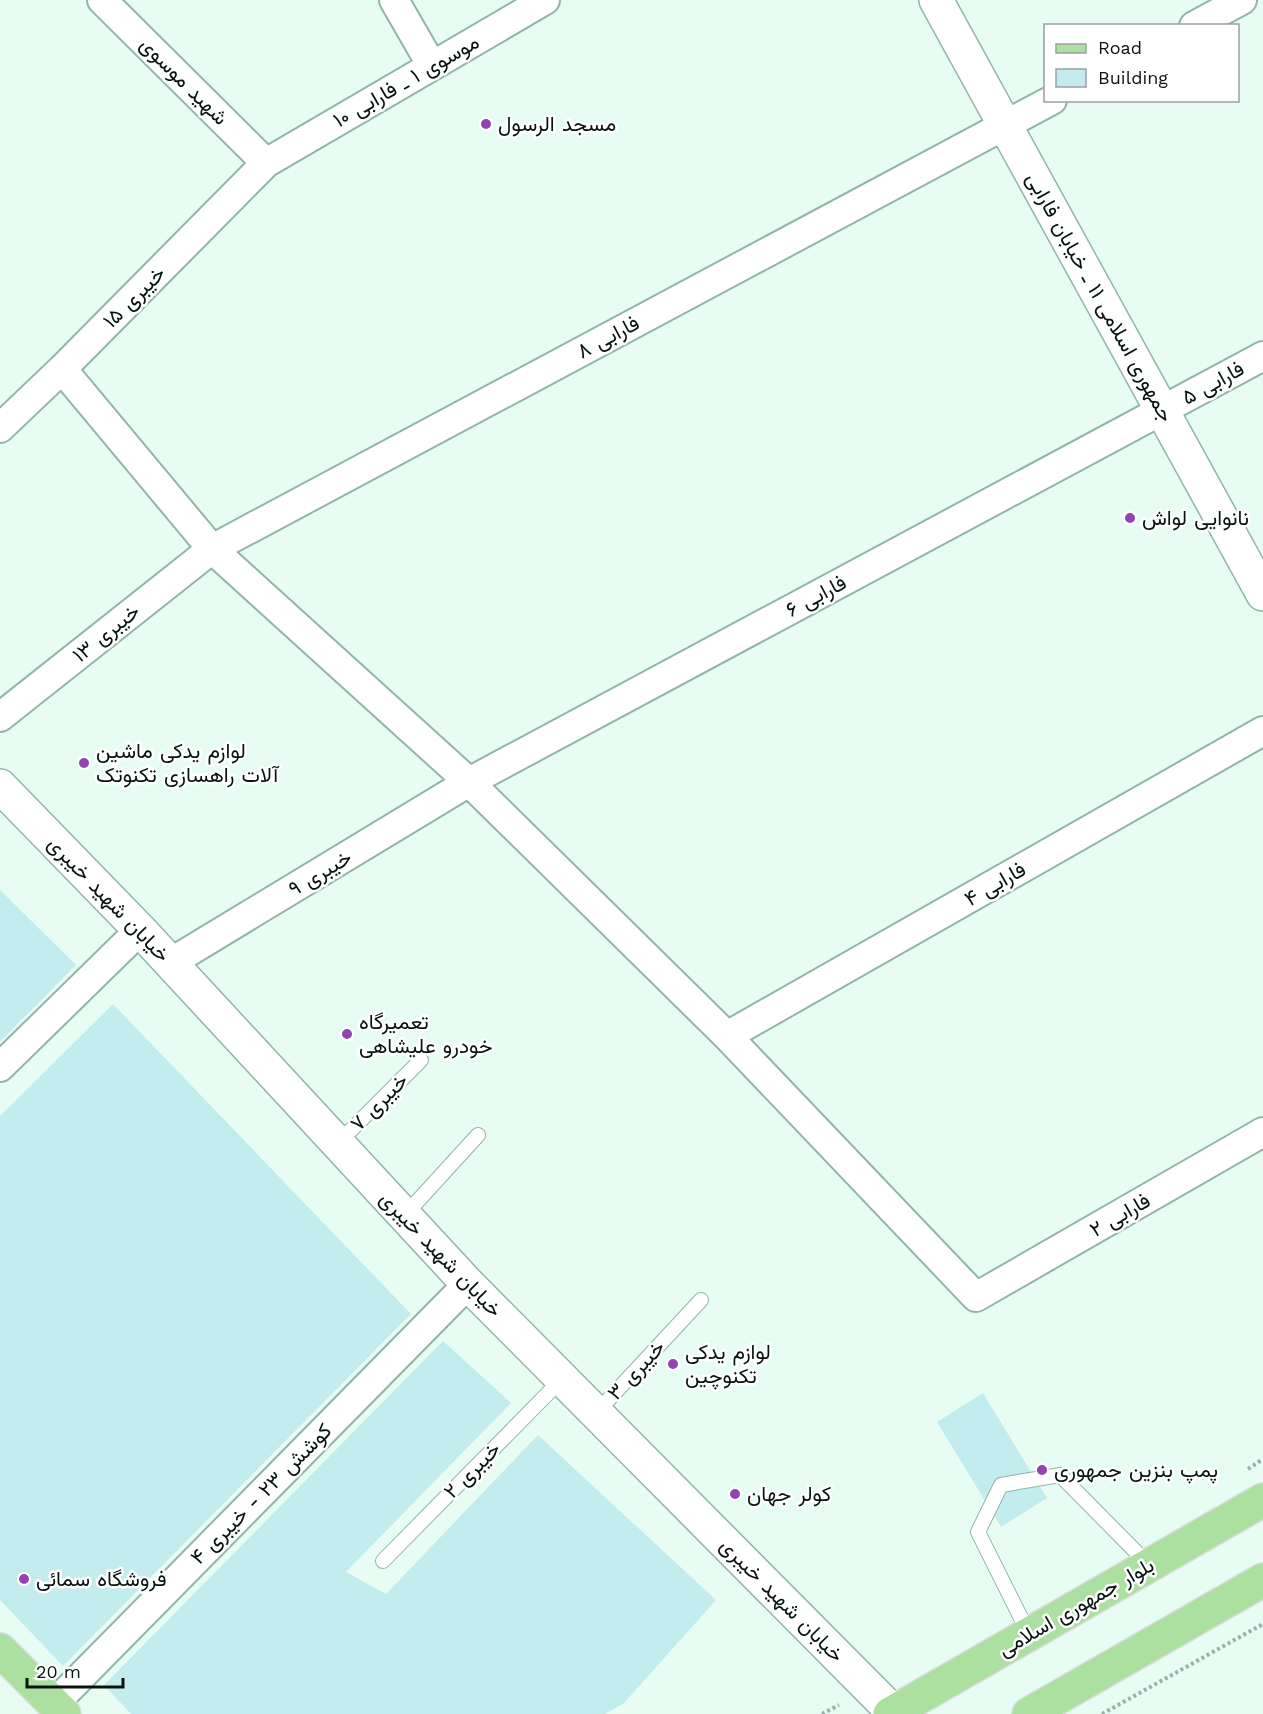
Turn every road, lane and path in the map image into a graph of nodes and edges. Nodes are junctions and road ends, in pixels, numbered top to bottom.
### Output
1 (102, 0) edge
2 (394, 0) edge
3 (546, 0) edge
4 (936, 0) edge
5 (1242, 0) edge
6 (1198, 24) edge
7 (432, 66) junction
8 (1048, 102) edge
9 (1005, 125) junction
10 (266, 163) junction
11 (1263, 356) edge
12 (62, 369) junction
13 (1162, 410) junction
14 (0, 429) edge
15 (212, 549) junction
16 (1263, 594) edge
17 (0, 717) edge
18 (1263, 731) edge
19 (469, 782) junction
20 (0, 786) edge
21 (141, 930) junction
22 (170, 963) junction
23 (727, 1036) junction
24 (422, 1060) dead end
25 (0, 1067) edge
26 (1263, 1132) edge
27 (478, 1135) dead end
28 (337, 1144) junction
29 (404, 1216) junction
30 (468, 1284) junction
31 (701, 1300) dead end
32 (562, 1378) junction
33 (596, 1413) junction
34 (1263, 1500) edge
35 (382, 1562) dead end
36 (1149, 1565) junction
37 (1263, 1580) edge
38 (1263, 1624) edge
39 (1029, 1634) junction
40 (0, 1650) edge
41 (59, 1709) edge
42 (891, 1713) edge
43 (1029, 1714) edge
44 (1102, 1714) edge

1 - 10 street, شهید موسوی
2 - 7 street
3 - 7 street, موسوی ۱ ـ فارابی ۱۰
4 - 9 street, جمهوری اسلامی ۱۱ ـ خیابان فارابی
5 - 6 street
7 - 10 street, موسوی ۱ ـ فارابی ۱۰
8 - 9 street, فارابی ۸
9 - 13 street, جمهوری اسلامی ۱۱ ـ خیابان فارابی
9 - 15 street, فارابی ۸
10 - 12 street, خیبری ۱۵
11 - 13 street, فارابی ۵
12 - 14 street, خیبری ۱۵
12 - 15 street
13 - 16 street, جمهوری اسلامی ۱۱ ـ خیابان فارابی
13 - 19 street, فارابی ۶
15 - 17 street, خیبری ۱۳
15 - 19 street
18 - 23 street, فارابی ۴
19 - 22 street, خیبری ۹
19 - 23 street
20 - 21 street, خیابان شهید خیبری
21 - 22 street, خیابان شهید خیبری
21 - 25 street
22 - 28 street, خیابان شهید خیبری
23 - 26 street, فارابی ۲
24 - 28 lane, خیبری ۷
27 - 29 lane
28 - 29 street, خیابان شهید خیبری
29 - 30 street, خیابان شهید خیبری
30 - 32 street, خیابان شهید خیبری
30 - 41 street, کوشش ۲۳ - خیبری ۴
31 - 33 lane, خیبری ۳
32 - 33 street, خیابان شهید خیبری
32 - 35 lane, خیبری ۲
33 - 42 street, خیابان شهید خیبری
34 - 36 main road, بلوار جمهوری اسلامی
36 - 39 main road, بلوار جمهوری اسلامی
36 - 39 lane
37 - 43 main road
38 - 44 path
39 - 42 main road, بلوار جمهوری اسلامی
40 - 41 main road

